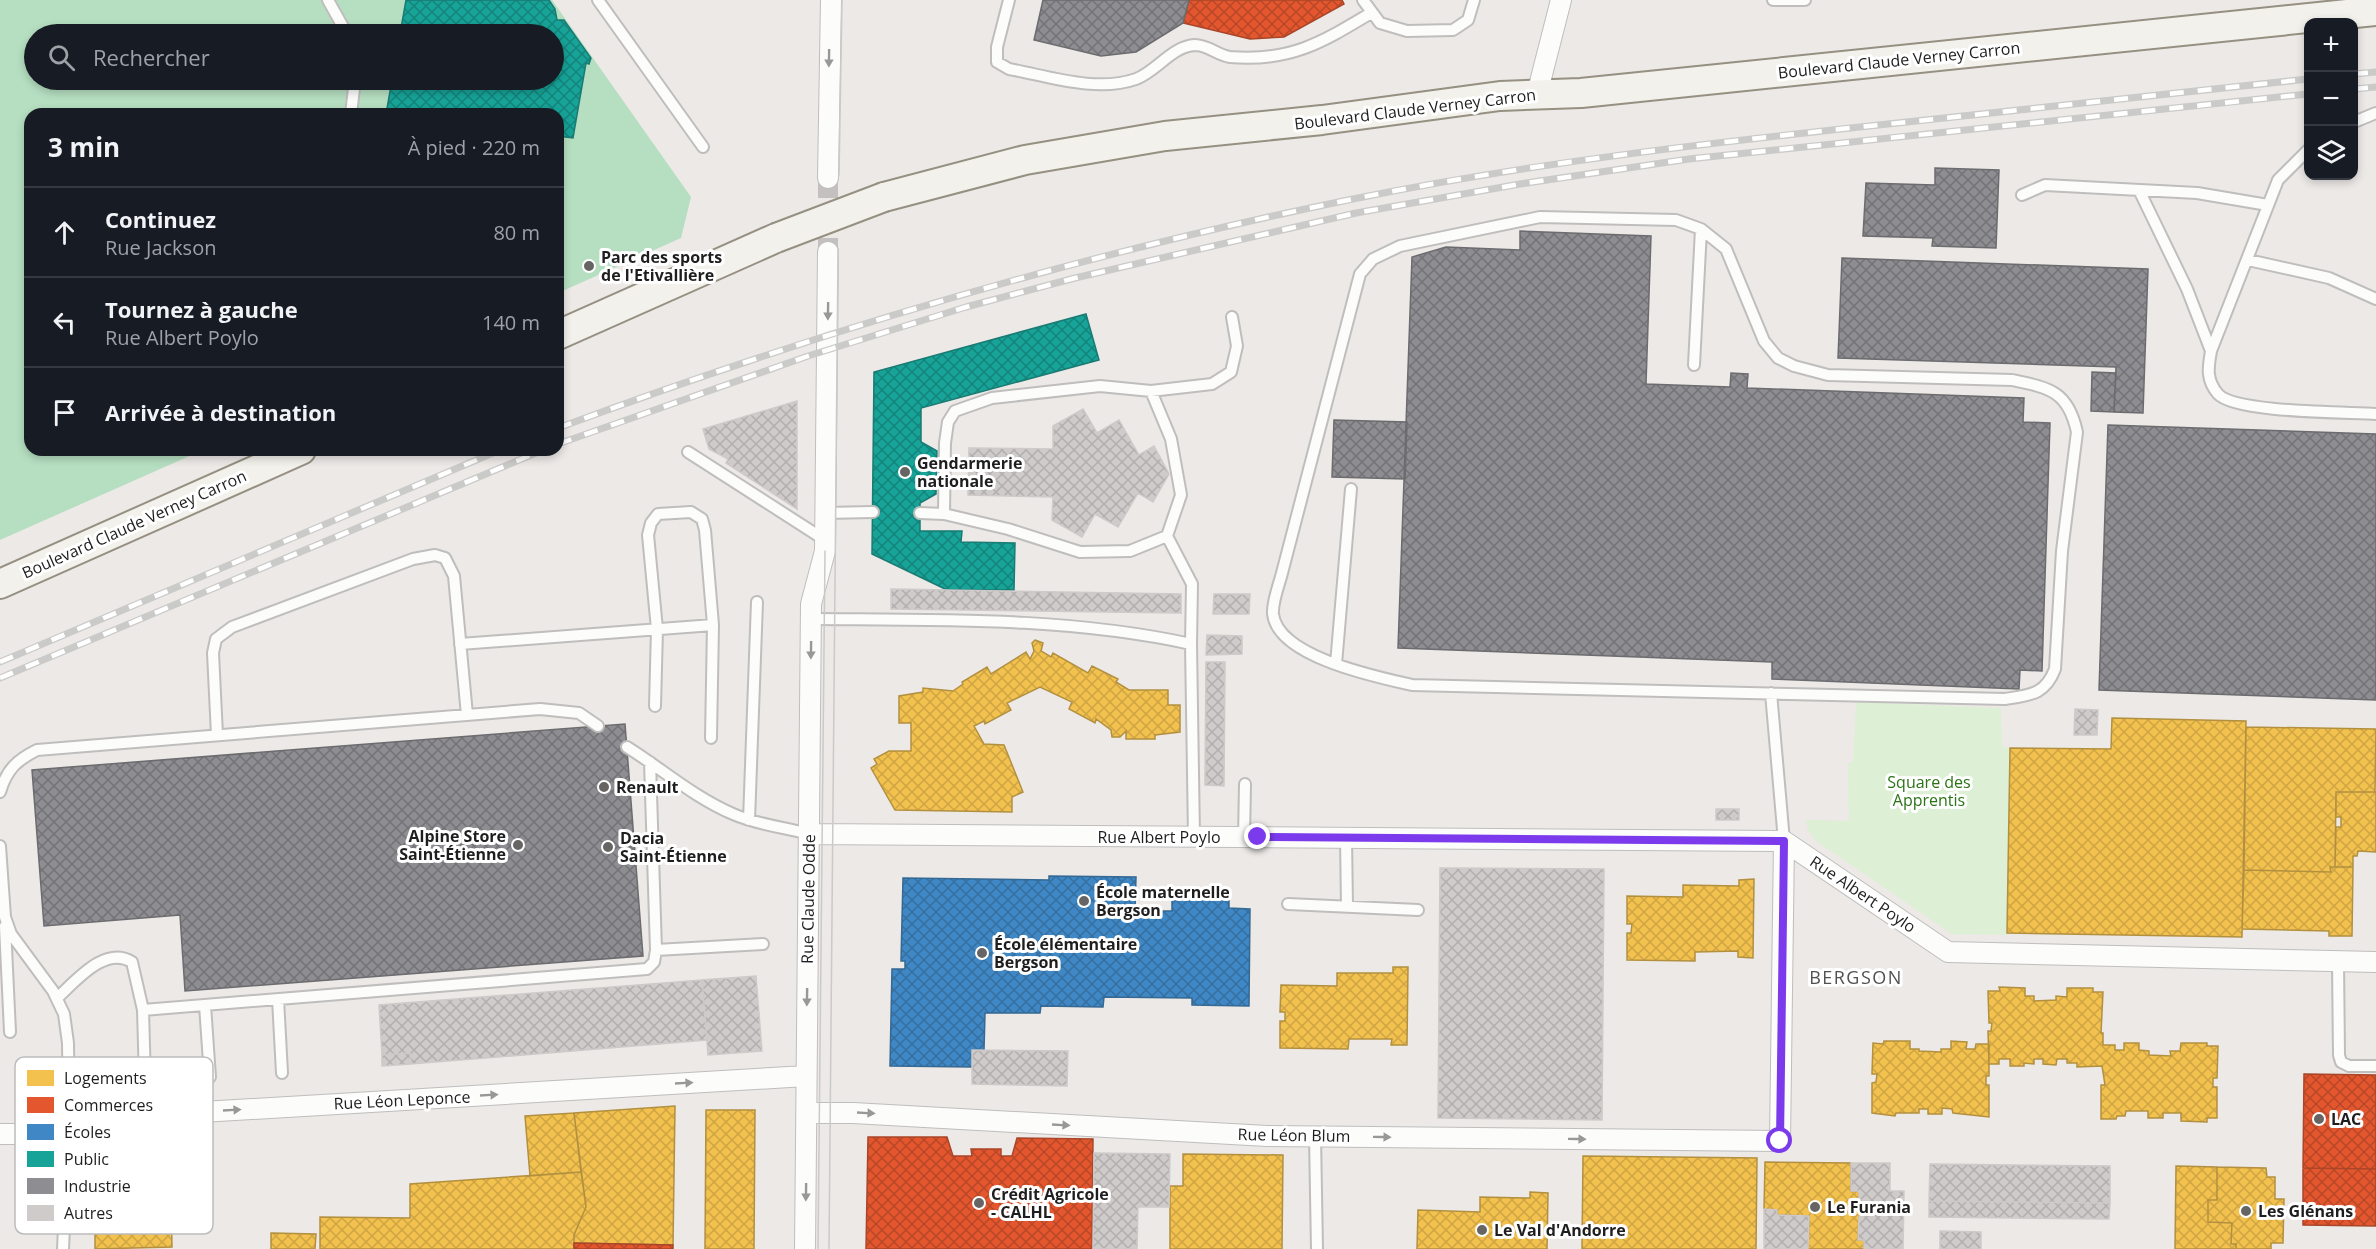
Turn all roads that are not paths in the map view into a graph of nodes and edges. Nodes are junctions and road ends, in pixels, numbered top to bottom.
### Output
1 (328, 0) edge
2 (598, 0) edge
3 (831, 0) edge
4 (1009, 0) edge
5 (1363, 0) edge
6 (1474, 0) edge
7 (1561, 0) edge
8 (1773, 0) edge
9 (1805, 0) edge
10 (2376, 11) edge
11 (1371, 13) junction
12 (341, 24) edge
13 (354, 90) edge
14 (1537, 94) junction
15 (352, 108) edge
16 (2376, 114) edge
17 (2358, 121) edge
18 (703, 147) dead end
19 (2304, 154) edge
20 (828, 178) tunnel mouth
21 (2139, 190) junction
22 (2022, 195) dead end
23 (2268, 205) junction
24 (1701, 228) junction
25 (828, 252) tunnel mouth
26 (2248, 260) junction
27 (2376, 299) edge
28 (1232, 316) dead end
29 (564, 332) edge
30 (2211, 351) junction
31 (1694, 365) dead end
32 (1151, 391) junction
33 (2376, 414) edge
34 (688, 452) dead end
35 (288, 456) edge
36 (1351, 489) dead end
37 (873, 512) dead end
38 (825, 513) junction
39 (920, 513) dead end
40 (944, 514) junction
41 (1167, 536) junction
42 (825, 546) junction
43 (0, 584) edge
44 (758, 602) dead end
45 (811, 620) junction
46 (713, 625) junction
47 (657, 629) junction
48 (460, 644) junction
49 (1191, 644) junction
50 (1336, 664) junction
51 (1772, 693) junction
52 (655, 706) dead end
53 (467, 715) junction
54 (598, 726) dead end
55 (217, 735) junction
56 (711, 738) dead end
57 (627, 747) dead end
58 (650, 762) junction
59 (1245, 784) dead end
60 (0, 792) edge
61 (749, 820) junction
62 (809, 834) junction
63 (1194, 837) junction
64 (1244, 838) junction
65 (1346, 838) junction
66 (1784, 841) junction
67 (0, 846) edge
68 (1, 881) edge
69 (1288, 904) dead end
70 (1347, 907) junction
71 (1418, 910) dead end
72 (4, 917) junction
73 (763, 944) dead end
74 (656, 950) junction
75 (2338, 962) junction
76 (2376, 962) edge
77 (57, 998) junction
78 (278, 999) junction
79 (205, 1005) junction
80 (143, 1010) junction
81 (10, 1032) dead end
82 (68, 1057) edge
83 (144, 1057) edge
84 (209, 1057) edge
85 (2376, 1066) edge
86 (282, 1073) dead end
87 (806, 1076) junction
88 (213, 1111) edge
89 (808, 1113) junction
90 (1315, 1137) junction
91 (64, 1234) edge
92 (63, 1249) edge
93 (805, 1249) edge
94 (1317, 1249) edge

1 - 12 lane
2 - 18 lane
3 -> 20 street
4 - 11 lane
5 - 11 lane
6 - 11 lane
7 - 14 street
8 - 9 lane
10 - 14 main road, Boulevard Claude Verney Carron
13 - 15 lane
14 - 29 main road, Boulevard Claude Verney Carron, bridge
16 - 17 lane
19 - 23 lane
21 - 22 lane
21 - 23 lane
21 - 30 lane
23 - 26 lane
24 - 31 lane
24 - 50 lane
24 - 51 lane
25 -> 38 street, Rue Claude Odde
26 - 27 lane
26 - 30 lane
28 - 32 lane
30 - 33 lane
32 - 40 lane
32 - 41 lane
34 - 42 lane
35 - 43 main road, Boulevard Claude Verney Carron
36 - 50 lane
37 - 38 lane
38 - 42 street, Rue Claude Odde
39 - 40 lane
40 - 41 lane
41 - 49 lane
42 - 45 street, Rue Claude Odde
44 - 61 lane
45 - 49 lane
45 -> 62 street, Rue Claude Odde
46 - 47 lane
46 - 47 lane
46 - 56 lane
47 - 48 lane
47 - 52 lane
48 - 53 lane
48 - 55 lane
49 - 63 lane
50 - 51 lane
51 - 66 lane
53 - 54 lane
53 - 55 lane
55 - 60 lane
57 - 58 lane
58 - 61 lane
58 - 74 lane
59 - 64 lane
61 - 62 lane
62 - 63 street, Rue Albert Poylo
62 -> 87 street, Rue Claude Odde
63 - 64 street, Rue Albert Poylo
64 - 65 street, Rue Albert Poylo
65 - 66 street, Rue Albert Poylo
65 - 70 lane
66 - 75 street, Rue Albert Poylo
90 -> 66 street, Rue Léon Blum
67 - 68 lane
68 - 72 lane
69 - 70 lane
70 - 71 lane
72 - 77 lane
72 - 81 lane
73 - 74 lane
74 - 78 lane
75 - 76 street, Rue Albert Poylo
75 - 85 lane
77 - 80 lane
77 - 82 lane
78 - 79 lane
78 - 86 lane
79 - 80 lane
79 - 84 lane
80 - 83 lane
88 -> 87 street, Rue Léon Leponce
87 - 89 street, Rue Claude Odde
89 -> 90 street, Rue Léon Blum
89 -> 93 street, Rue Claude Odde
90 - 94 lane
91 - 92 lane

